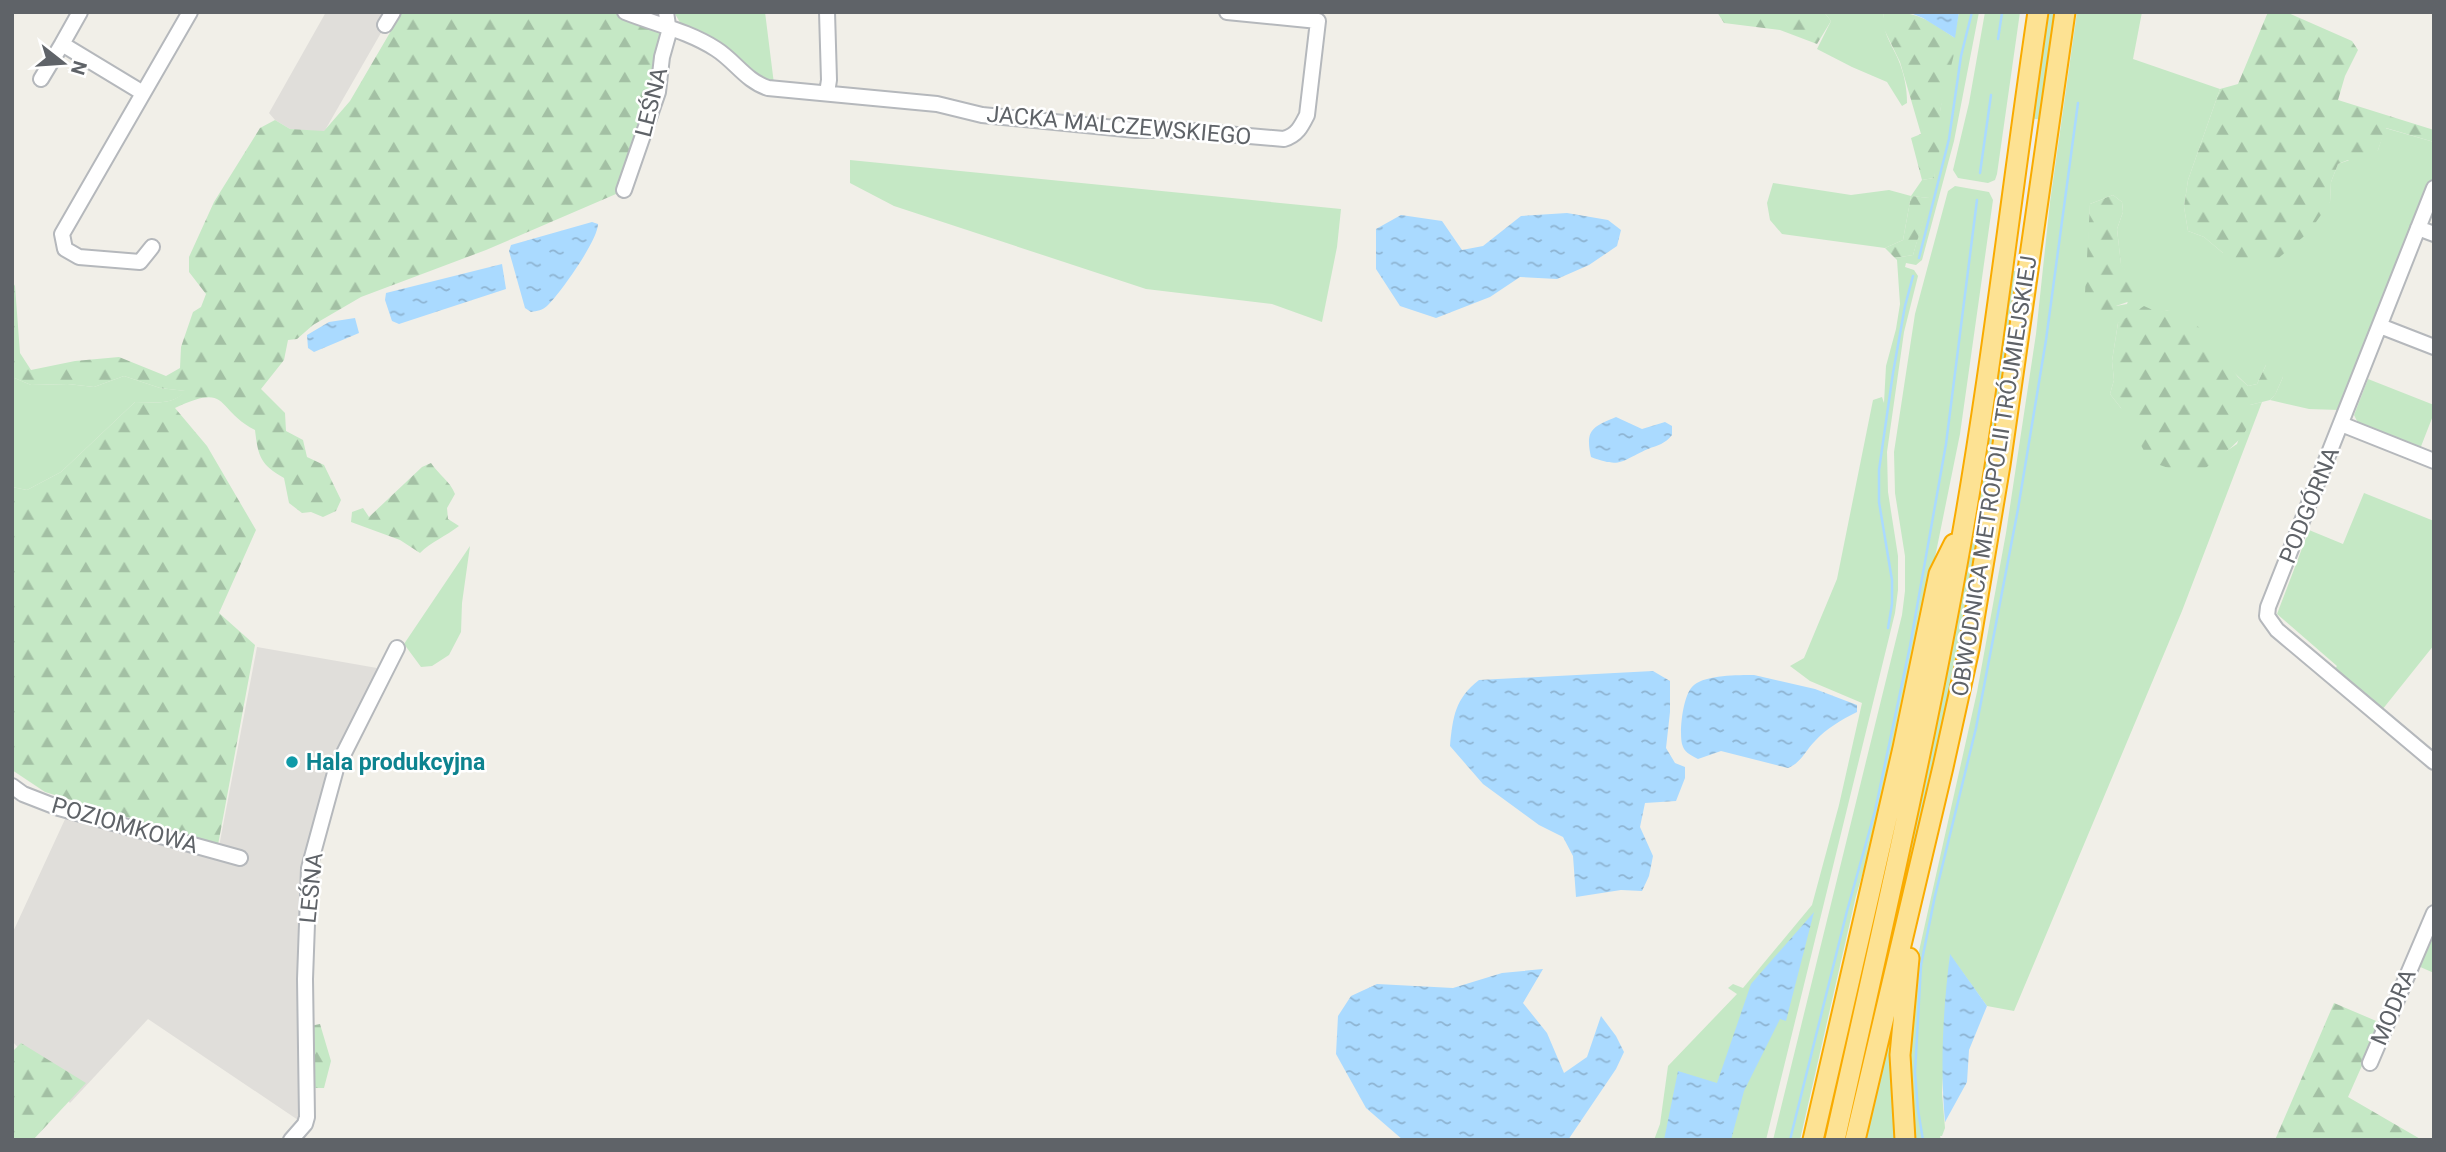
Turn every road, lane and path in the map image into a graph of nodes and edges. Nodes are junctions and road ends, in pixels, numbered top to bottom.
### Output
1 (80, 12) edge
2 (190, 12) edge
3 (393, 12) edge
4 (625, 12) edge
5 (666, 12) edge
6 (827, 12) edge
7 (1227, 12) edge
8 (2038, 12) edge
9 (2066, 12) edge
10 (385, 25) dead end
11 (668, 28) junction
12 (62, 44) junction
13 (41, 79) dead end
14 (143, 93) junction
15 (827, 93) junction
16 (2434, 188) edge
17 (624, 190) dead end
18 (2418, 228) junction
19 (2434, 234) edge
20 (152, 247) dead end
21 (2379, 326) junction
22 (2434, 347) edge
23 (2341, 424) junction
24 (2434, 461) edge
25 (1964, 524) junction
26 (397, 648) dead end
27 (2434, 762) edge
28 (12, 786) edge
29 (1924, 846) junction
30 (240, 858) dead end
31 (2434, 913) edge
32 (2370, 1063) dead end
33 (1905, 1139) edge
34 (291, 1140) edge
35 (1813, 1140) edge
36 (1835, 1140) edge
37 (1855, 1140) edge

1 - 12 street
2 - 14 street
3 - 10 street
4 - 11 street
5 - 11 street, LEŚNA
6 - 15 street
7 - 15 street, JACKA MALCZEWSKIEGO
8 - 25 highway, OBWODNICA METROPOLII TRÓJMIEJSKIEJ
9 - 29 highway, OBWODNICA METROPOLII TRÓJMIEJSKIEJ
11 - 15 street
11 - 17 street, LEŚNA
12 - 13 street
12 - 14 street
14 - 20 street
16 - 18 street, PODGÓRNA
18 - 19 street
18 - 21 street, PODGÓRNA
21 - 22 street
21 - 23 street, PODGÓRNA
23 - 24 street
23 - 27 street, PODGÓRNA
25 - 35 highway
25 - 36 highway, OBWODNICA METROPOLII TRÓJMIEJSKIEJ
26 - 34 street, LEŚNA
28 - 30 street, POZIOMKOWA
29 - 33 highway
29 - 37 highway, OBWODNICA METROPOLII TRÓJMIEJSKIEJ
31 - 32 street, MODRA

